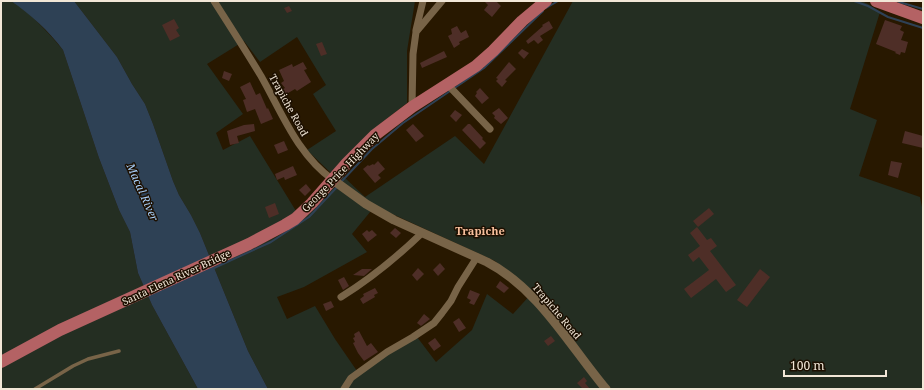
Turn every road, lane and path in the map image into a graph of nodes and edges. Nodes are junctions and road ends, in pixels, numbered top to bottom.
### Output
1 (214, 1) edge
2 (423, 1) edge
3 (442, 1) edge
4 (533, 1) edge
5 (546, 1) edge
6 (876, 1) edge
7 (890, 3) edge
8 (923, 18) edge
9 (416, 32) junction
10 (448, 83) junction
11 (412, 107) junction
12 (490, 128) dead end
13 (333, 180) junction
14 (422, 232) junction
15 (249, 244) joint
16 (477, 257) junction
17 (341, 297) dead end
18 (120, 351) dead end
19 (1, 362) edge
20 (35, 389) edge
21 (344, 389) edge
22 (606, 389) edge

1 - 13 street, Trapiche Road
2 - 9 street
3 - 9 street
4 - 10 highway
5 - 10 highway
6 - 7 highway
7 - 8 highway
9 - 11 street
10 - 11 highway, George Price Highway
10 - 12 street
11 - 13 highway, George Price Highway
13 - 14 street, Trapiche Road
13 - 15 highway, George Price Highway
14 - 16 street, Trapiche Road
14 - 17 street
15 - 19 highway, Santa Elena River Bridge
16 - 21 street
16 - 22 street, Trapiche Road
18 - 20 lane

